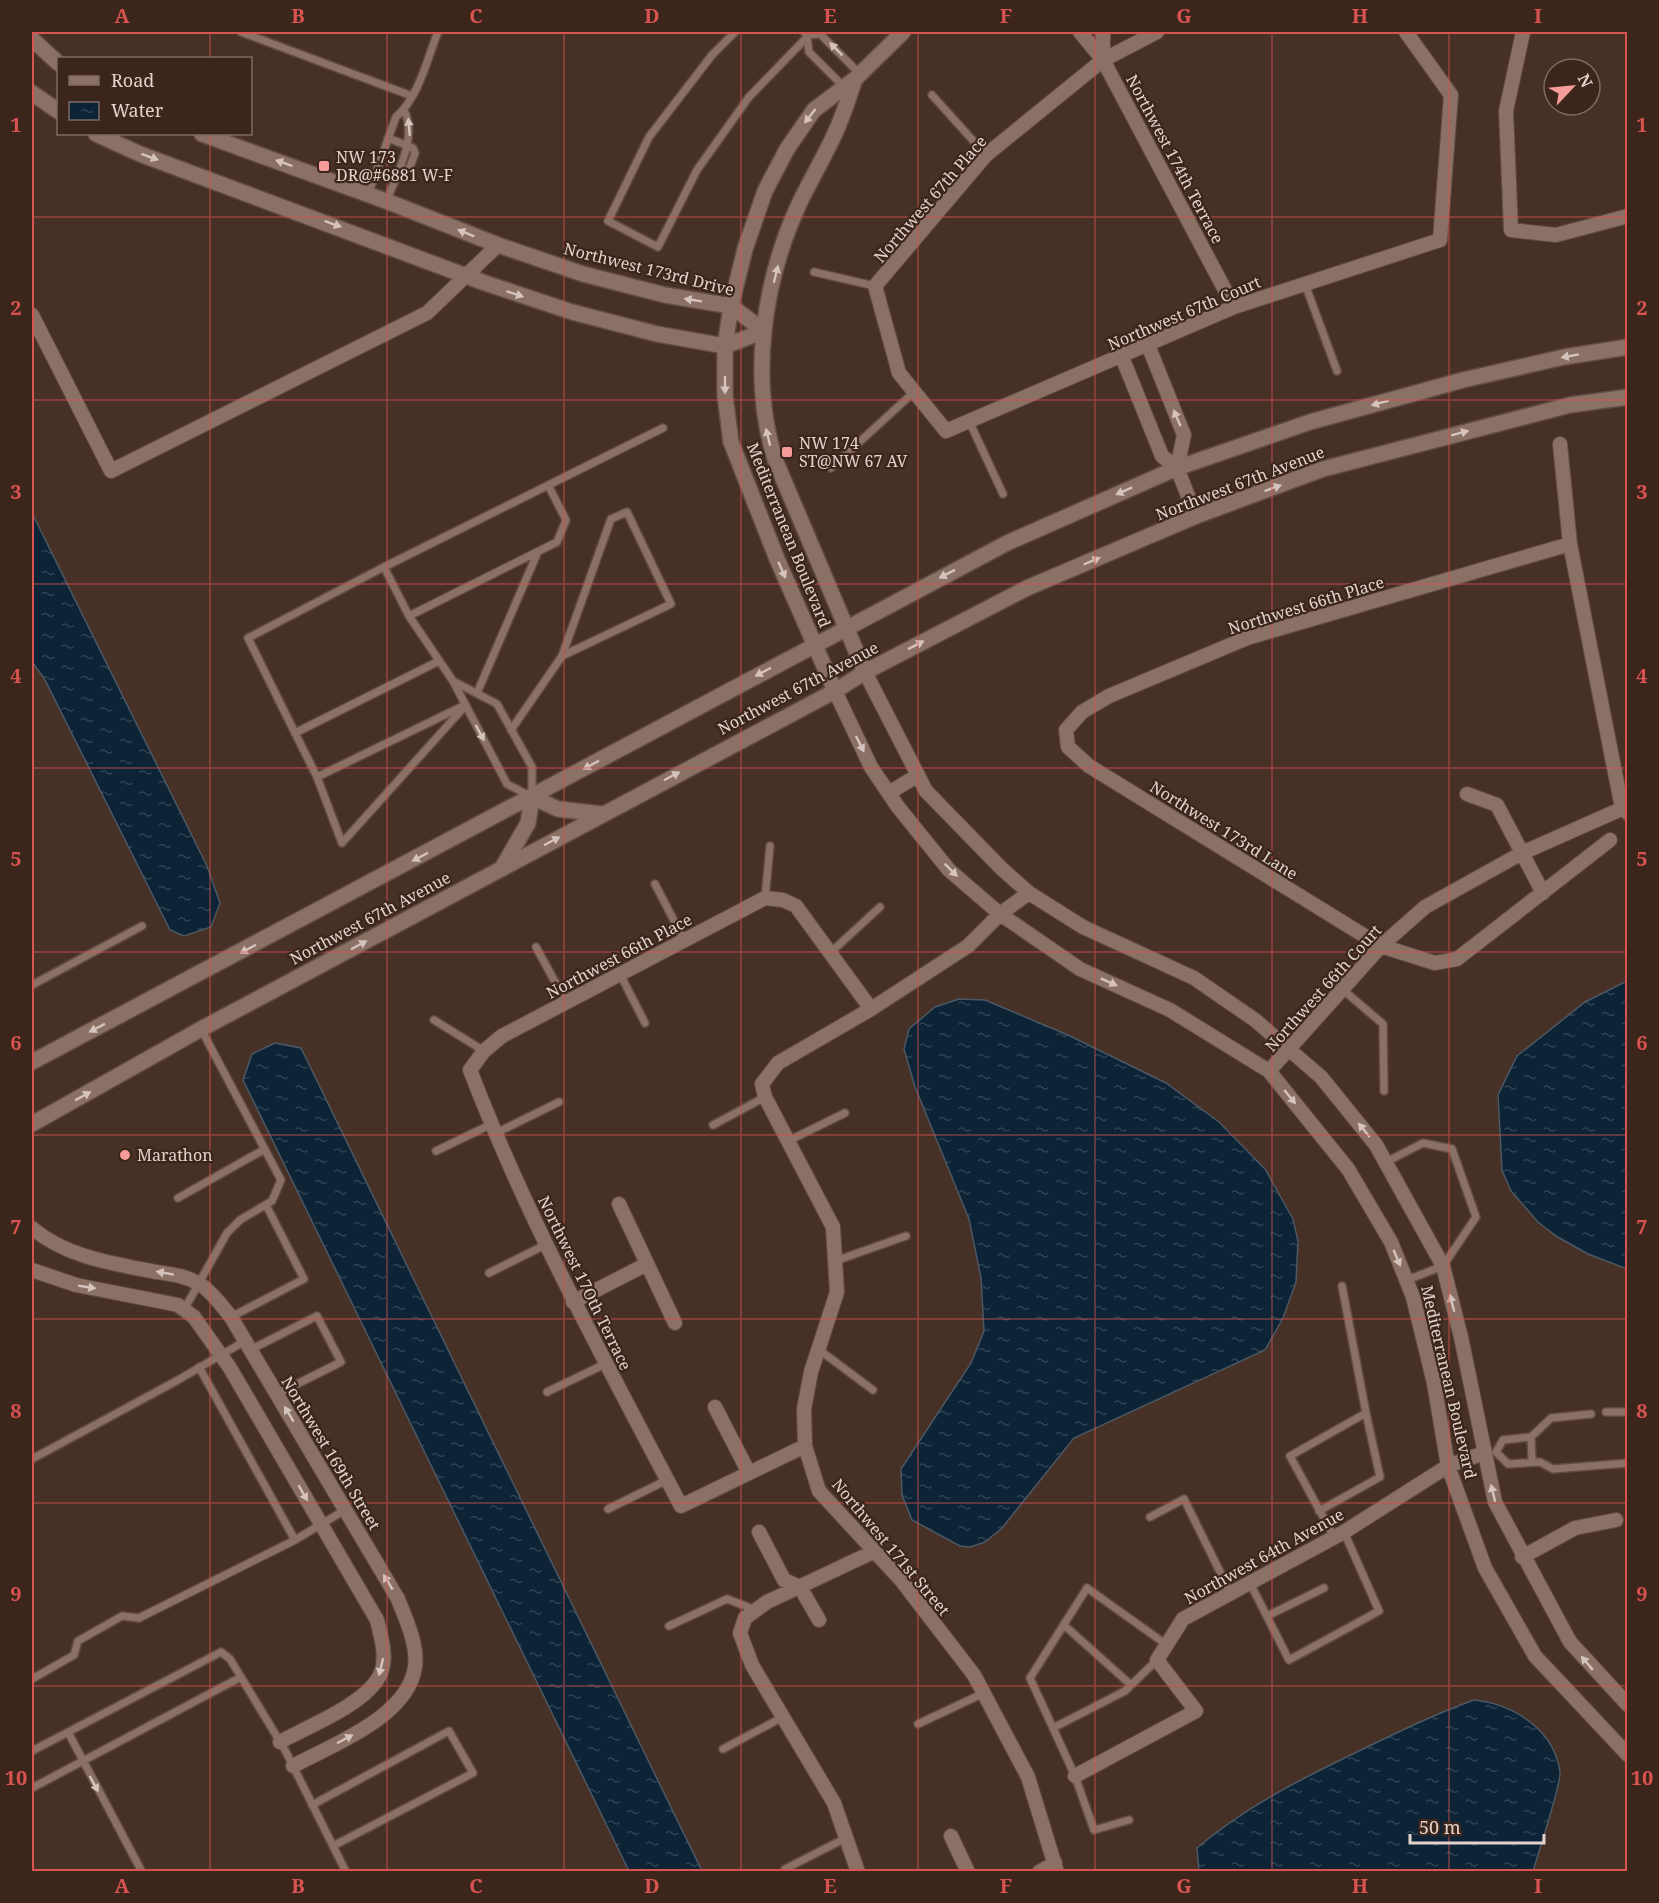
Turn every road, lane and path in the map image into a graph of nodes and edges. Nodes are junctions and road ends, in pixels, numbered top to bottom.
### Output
1 (242, 32) edge
2 (438, 32) edge
3 (735, 32) edge
4 (903, 32) edge
5 (1080, 32) edge
6 (1103, 32) edge
7 (1157, 32) edge
8 (1406, 32) edge
9 (1523, 32) edge
10 (808, 33) edge
11 (32, 39) edge
12 (1103, 60) junction
13 (57, 62) edge
14 (853, 80) junction
15 (32, 93) edge
16 (932, 95) dead end
17 (412, 96) junction
18 (57, 110) edge
19 (404, 110) junction
20 (98, 135) edge
21 (205, 135) edge
22 (388, 138) junction
23 (407, 145) junction
24 (986, 155) junction
25 (394, 179) junction
26 (368, 194) junction
27 (386, 201) junction
28 (1628, 216) edge
29 (498, 245) junction
30 (814, 272) dead end
31 (466, 276) junction
32 (1305, 284) junction
33 (875, 286) junction
34 (731, 306) junction
35 (1234, 307) junction
36 (32, 315) edge
37 (764, 331) junction
38 (1148, 345) junction
39 (725, 346) junction
40 (1628, 347) edge
41 (1122, 357) junction
42 (1337, 371) dead end
43 (914, 392) junction
44 (1628, 397) edge
45 (969, 421) junction
46 (663, 428) dead end
47 (1560, 444) dead end
48 (831, 468) dead end
49 (1177, 468) junction
50 (548, 485) junction
51 (1003, 494) dead end
52 (1196, 516) junction
53 (1570, 544) junction
54 (537, 554) junction
55 (384, 567) junction
56 (409, 616) junction
57 (846, 627) junction
58 (815, 645) junction
59 (562, 656) junction
60 (440, 661) junction
61 (864, 672) junction
62 (453, 681) junction
63 (835, 691) junction
64 (477, 693) junction
65 (466, 705) junction
66 (511, 730) junction
67 (1066, 730) joint
68 (295, 733) junction
69 (918, 776) junction
70 (317, 777) junction
71 (889, 793) junction
72 (1467, 795) dead end
73 (532, 797) junction
74 (1626, 809) edge
75 (602, 814) junction
76 (1611, 840) dead end
77 (770, 846) dead end
78 (1522, 853) junction
79 (502, 868) junction
80 (655, 884) dead end
81 (1543, 892) junction
82 (1029, 893) junction
83 (765, 898) junction
84 (880, 907) dead end
85 (1000, 914) junction
86 (142, 927) dead end
87 (684, 940) junction
88 (1381, 946) junction
89 (536, 947) dead end
90 (830, 953) junction
91 (620, 974) junction
92 (32, 985) edge
93 (1342, 989) junction
94 (566, 1002) junction
95 (871, 1009) junction
96 (434, 1020) dead end
97 (645, 1023) dead end
98 (201, 1029) junction
99 (1289, 1049) junction
100 (484, 1051) junction
101 (32, 1062) edge
102 (470, 1070) joint
103 (1269, 1071) junction
104 (1384, 1091) dead end
105 (765, 1097) junction
106 (559, 1102) dead end
107 (845, 1113) dead end
108 (32, 1124) edge
109 (713, 1125) dead end
110 (494, 1128) junction
111 (788, 1141) junction
112 (264, 1149) junction
113 (436, 1151) dead end
114 (1386, 1162) junction
115 (178, 1198) dead end
116 (619, 1204) dead end
117 (266, 1205) junction
118 (32, 1228) edge
119 (906, 1236) dead end
120 (547, 1244) junction
121 (835, 1261) junction
122 (647, 1264) junction
123 (1443, 1266) junction
124 (32, 1270) edge
125 (489, 1274) dead end
126 (1407, 1280) junction
127 (199, 1284) junction
128 (1342, 1286) dead end
129 (573, 1302) junction
130 (185, 1308) junction
131 (231, 1317) junction
132 (675, 1323) dead end
133 (248, 1345) junction
134 (818, 1349) junction
135 (221, 1354) junction
136 (605, 1364) junction
137 (198, 1367) junction
138 (873, 1390) dead end
139 (547, 1392) dead end
140 (277, 1394) junction
141 (715, 1407) dead end
142 (1606, 1412) dead end
143 (1628, 1412) edge
144 (1366, 1413) junction
145 (1591, 1414) dead end
146 (1531, 1437) junction
147 (806, 1446) junction
148 (1490, 1452) junction
149 (32, 1459) edge
150 (1532, 1461) junction
151 (1628, 1463) edge
152 (1448, 1466) junction
153 (749, 1473) junction
154 (667, 1480) junction
155 (345, 1509) junction
156 (608, 1509) dead end
157 (1319, 1511) junction
158 (1150, 1516) dead end
159 (1616, 1520) dead end
160 (321, 1524) junction
161 (759, 1532) dead end
162 (1339, 1535) junction
163 (295, 1540) junction
164 (873, 1552) junction
165 (1522, 1557) junction
166 (1249, 1581) junction
167 (800, 1587) junction
168 (1324, 1588) dead end
169 (1230, 1592) junction
170 (756, 1610) junction
171 (1267, 1616) junction
172 (819, 1620) dead end
173 (1064, 1625) junction
174 (669, 1626) dead end
175 (1167, 1645) junction
176 (1157, 1660) junction
177 (241, 1677) junction
178 (32, 1679) edge
179 (1131, 1685) junction
180 (984, 1693) junction
181 (1628, 1705) edge
182 (783, 1717) junction
183 (918, 1724) dead end
184 (1053, 1728) junction
185 (68, 1732) junction
186 (280, 1742) junction
187 (723, 1749) dead end
188 (32, 1751) edge
189 (1628, 1755) edge
190 (82, 1761) junction
191 (293, 1766) junction
192 (1075, 1776) junction
193 (32, 1788) edge
194 (312, 1805) junction
195 (1129, 1820) dead end
196 (951, 1836) dead end
197 (846, 1838) junction
198 (333, 1846) junction
199 (1056, 1867) edge
200 (785, 1869) dead end
201 (142, 1872) edge
202 (346, 1872) edge
203 (858, 1872) edge
204 (968, 1872) edge
205 (1039, 1872) edge

1 - 17 lane
2 - 17 lane
3 - 10 lane
4 - 14 main road
5 - 12 street, Northwest 174th Terrace
6 - 12 street
7 - 12 street, Northwest 67th Place
8 - 32 street, Northwest 67th Court
9 - 28 street
14 -> 10 lane
10 - 14 lane
11 - 13 main road
12 - 24 street, Northwest 67th Place
12 - 35 street, Northwest 174th Terrace
14 -> 34 main road, Mediterranean Boulevard
37 -> 14 main road, Mediterranean Boulevard
15 - 18 main road
16 - 24 lane
17 - 19 lane
19 - 22 lane
23 -> 19 lane
20 -> 31 main road
26 -> 21 main road, Northwest 173rd Drive
22 - 23 lane
22 - 26 lane
23 - 25 lane
23 - 25 lane
24 - 33 street, Northwest 67th Place
25 - 27 lane
26 - 27 main road, Northwest 173rd Drive
29 -> 27 main road, Northwest 173rd Drive
29 - 31 street
34 -> 29 main road, Northwest 173rd Drive
30 - 33 lane
31 - 36 street
31 -> 39 main road
32 - 35 street, Northwest 67th Court
32 - 42 lane
33 - 43 street
34 - 37 main road, Northwest 173rd Drive
34 - 39 main road, Mediterranean Boulevard
35 - 38 street, Northwest 67th Court
37 - 39 main road
57 -> 37 main road, Mediterranean Boulevard
38 - 41 street, Northwest 67th Court
49 -> 38 street
39 -> 58 main road, Mediterranean Boulevard
40 -> 49 main road, Northwest 67th Avenue
41 - 45 street, Northwest 67th Court
41 - 49 street
43 - 45 street, Northwest 67th Court
43 - 48 lane
52 -> 44 main road, Northwest 67th Avenue
45 - 51 lane
46 - 50 lane
47 - 53 street
49 - 52 street
49 -> 57 main road, Northwest 67th Avenue
50 - 54 lane
50 - 55 lane
61 -> 52 main road, Northwest 67th Avenue
53 - 67 street, Northwest 66th Place
53 - 74 street
54 - 56 lane
54 - 64 lane
55 - 56 lane
55 - 68 lane
56 - 60 lane
57 - 58 main road, Northwest 67th Avenue
57 - 61 main road, Mediterranean Boulevard
58 - 63 main road, Mediterranean Boulevard
58 -> 73 main road, Northwest 67th Avenue
59 - 59 lane
59 - 66 lane
60 - 62 lane
60 - 68 lane
61 - 63 main road, Northwest 67th Avenue
61 - 69 street, Mediterranean Boulevard
62 - 64 lane
62 - 65 lane
63 -> 71 street, Mediterranean Boulevard
75 -> 63 main road, Northwest 67th Avenue
64 - 66 lane
65 - 70 lane
65 - 70 lane
65 -> 73 lane
66 - 73 lane
67 - 88 street, Northwest 173rd Lane
68 - 70 lane
69 - 71 street
69 - 82 street, Mediterranean Boulevard
71 -> 85 street, Mediterranean Boulevard
72 - 78 street
73 - 75 main road
73 - 79 main road
73 -> 101 main road, Northwest 67th Avenue
74 - 78 street, Northwest 66th Court
79 -> 75 main road, Northwest 67th Avenue
76 - 81 street, Northwest 173rd Lane
77 - 83 lane
78 - 81 street
78 - 88 street, Northwest 66th Court
98 -> 79 main road, Northwest 67th Avenue
80 - 87 lane
81 - 88 street, Northwest 173rd Lane
82 - 85 street
82 - 99 street, Mediterranean Boulevard
83 - 87 street, Northwest 66th Place
83 - 90 street
84 - 90 lane
85 - 95 street
85 -> 103 street, Mediterranean Boulevard
86 - 92 lane
87 - 91 street, Northwest 66th Place
88 - 93 street, Northwest 66th Court
89 - 94 lane
90 - 95 street
91 - 94 street, Northwest 66th Place
91 - 97 lane
93 - 99 street, Northwest 66th Court
93 - 104 lane
94 - 100 street, Northwest 66th Place
95 - 105 street
96 - 100 lane
108 -> 98 main road, Northwest 67th Avenue
98 - 112 lane
99 - 103 street, Northwest 66th Court
114 -> 99 street, Mediterranean Boulevard
100 - 102 street, Northwest 66th Place
102 - 110 street, Northwest 17Oth Terrace
103 -> 126 street, Mediterranean Boulevard
105 - 109 lane
105 - 111 street, Northwest 171st Street
106 - 110 lane
107 - 111 lane
110 - 113 lane
110 - 120 street, Northwest 17Oth Terrace
111 - 121 street, Northwest 171st Street
112 - 115 lane
112 - 117 lane
114 - 123 street, Mediterranean Boulevard
114 - 123 lane
116 - 122 street
117 - 127 lane
117 - 131 lane
127 -> 118 street, Northwest 169th Street
119 - 121 lane
120 - 125 lane
120 - 129 street, Northwest 17Oth Terrace
121 - 134 street, Northwest 171st Street
122 - 129 street
122 - 132 street
123 - 126 lane
148 -> 123 street, Mediterranean Boulevard
124 -> 130 street
126 - 152 street, Mediterranean Boulevard
127 - 130 lane
127 - 131 street, Northwest 169th Street
128 - 144 lane
129 - 136 street, Northwest 17Oth Terrace
130 - 135 street
131 - 133 street, Northwest 169th Street
133 - 135 lane
133 - 140 street, Northwest 169th Street
133 - 140 lane
134 - 138 lane
134 - 147 street, Northwest 171st Street
135 - 137 lane
135 -> 160 street
136 - 139 lane
136 - 154 street, Northwest 17Oth Terrace
137 - 149 lane
137 - 163 lane
155 -> 140 street, Northwest 169th Street
141 - 153 street
142 - 143 lane
144 - 157 lane
144 - 157 lane
145 - 146 lane
146 - 148 lane
146 - 150 lane
147 - 153 street
147 - 164 street, Northwest 171st Street
148 - 150 lane
148 - 152 street, Northwest 64th Avenue
165 -> 148 street, Mediterranean Boulevard
150 - 151 lane
152 - 162 street, Northwest 64th Avenue
152 - 189 street, Mediterranean Boulevard
153 - 154 street, Northwest 17Oth Terrace
154 - 156 lane
155 - 160 lane
191 -> 155 street, Northwest 169th Street
157 - 162 lane
158 - 169 lane
159 - 165 street
160 - 163 lane
160 -> 186 street
161 - 167 street
162 - 166 street, Northwest 64th Avenue
162 - 171 lane
163 - 178 lane
164 - 167 street
164 - 180 street, Northwest 171st Street
181 -> 165 street, Mediterranean Boulevard
166 - 169 street, Northwest 64th Avenue
166 - 171 lane
167 - 170 street
167 - 172 street
168 - 171 lane
169 - 175 street, Northwest 64th Avenue
170 - 174 lane
170 - 182 street
173 - 175 lane
173 - 179 lane
173 - 184 lane
175 - 176 street, Northwest 64th Avenue
176 - 179 lane
176 - 192 street
177 - 185 lane
177 - 186 lane
177 - 190 lane
179 - 184 lane
180 - 183 lane
180 - 199 street, Northwest 171st Street
182 - 187 lane
182 - 197 street
184 - 192 lane
185 - 188 lane
185 - 190 lane
186 - 191 lane
190 - 193 lane
190 -> 201 lane
191 - 194 lane
192 - 195 lane
194 - 198 lane
194 - 198 lane
196 - 204 street
197 - 200 lane
197 - 203 street
198 - 202 lane
199 - 205 street

